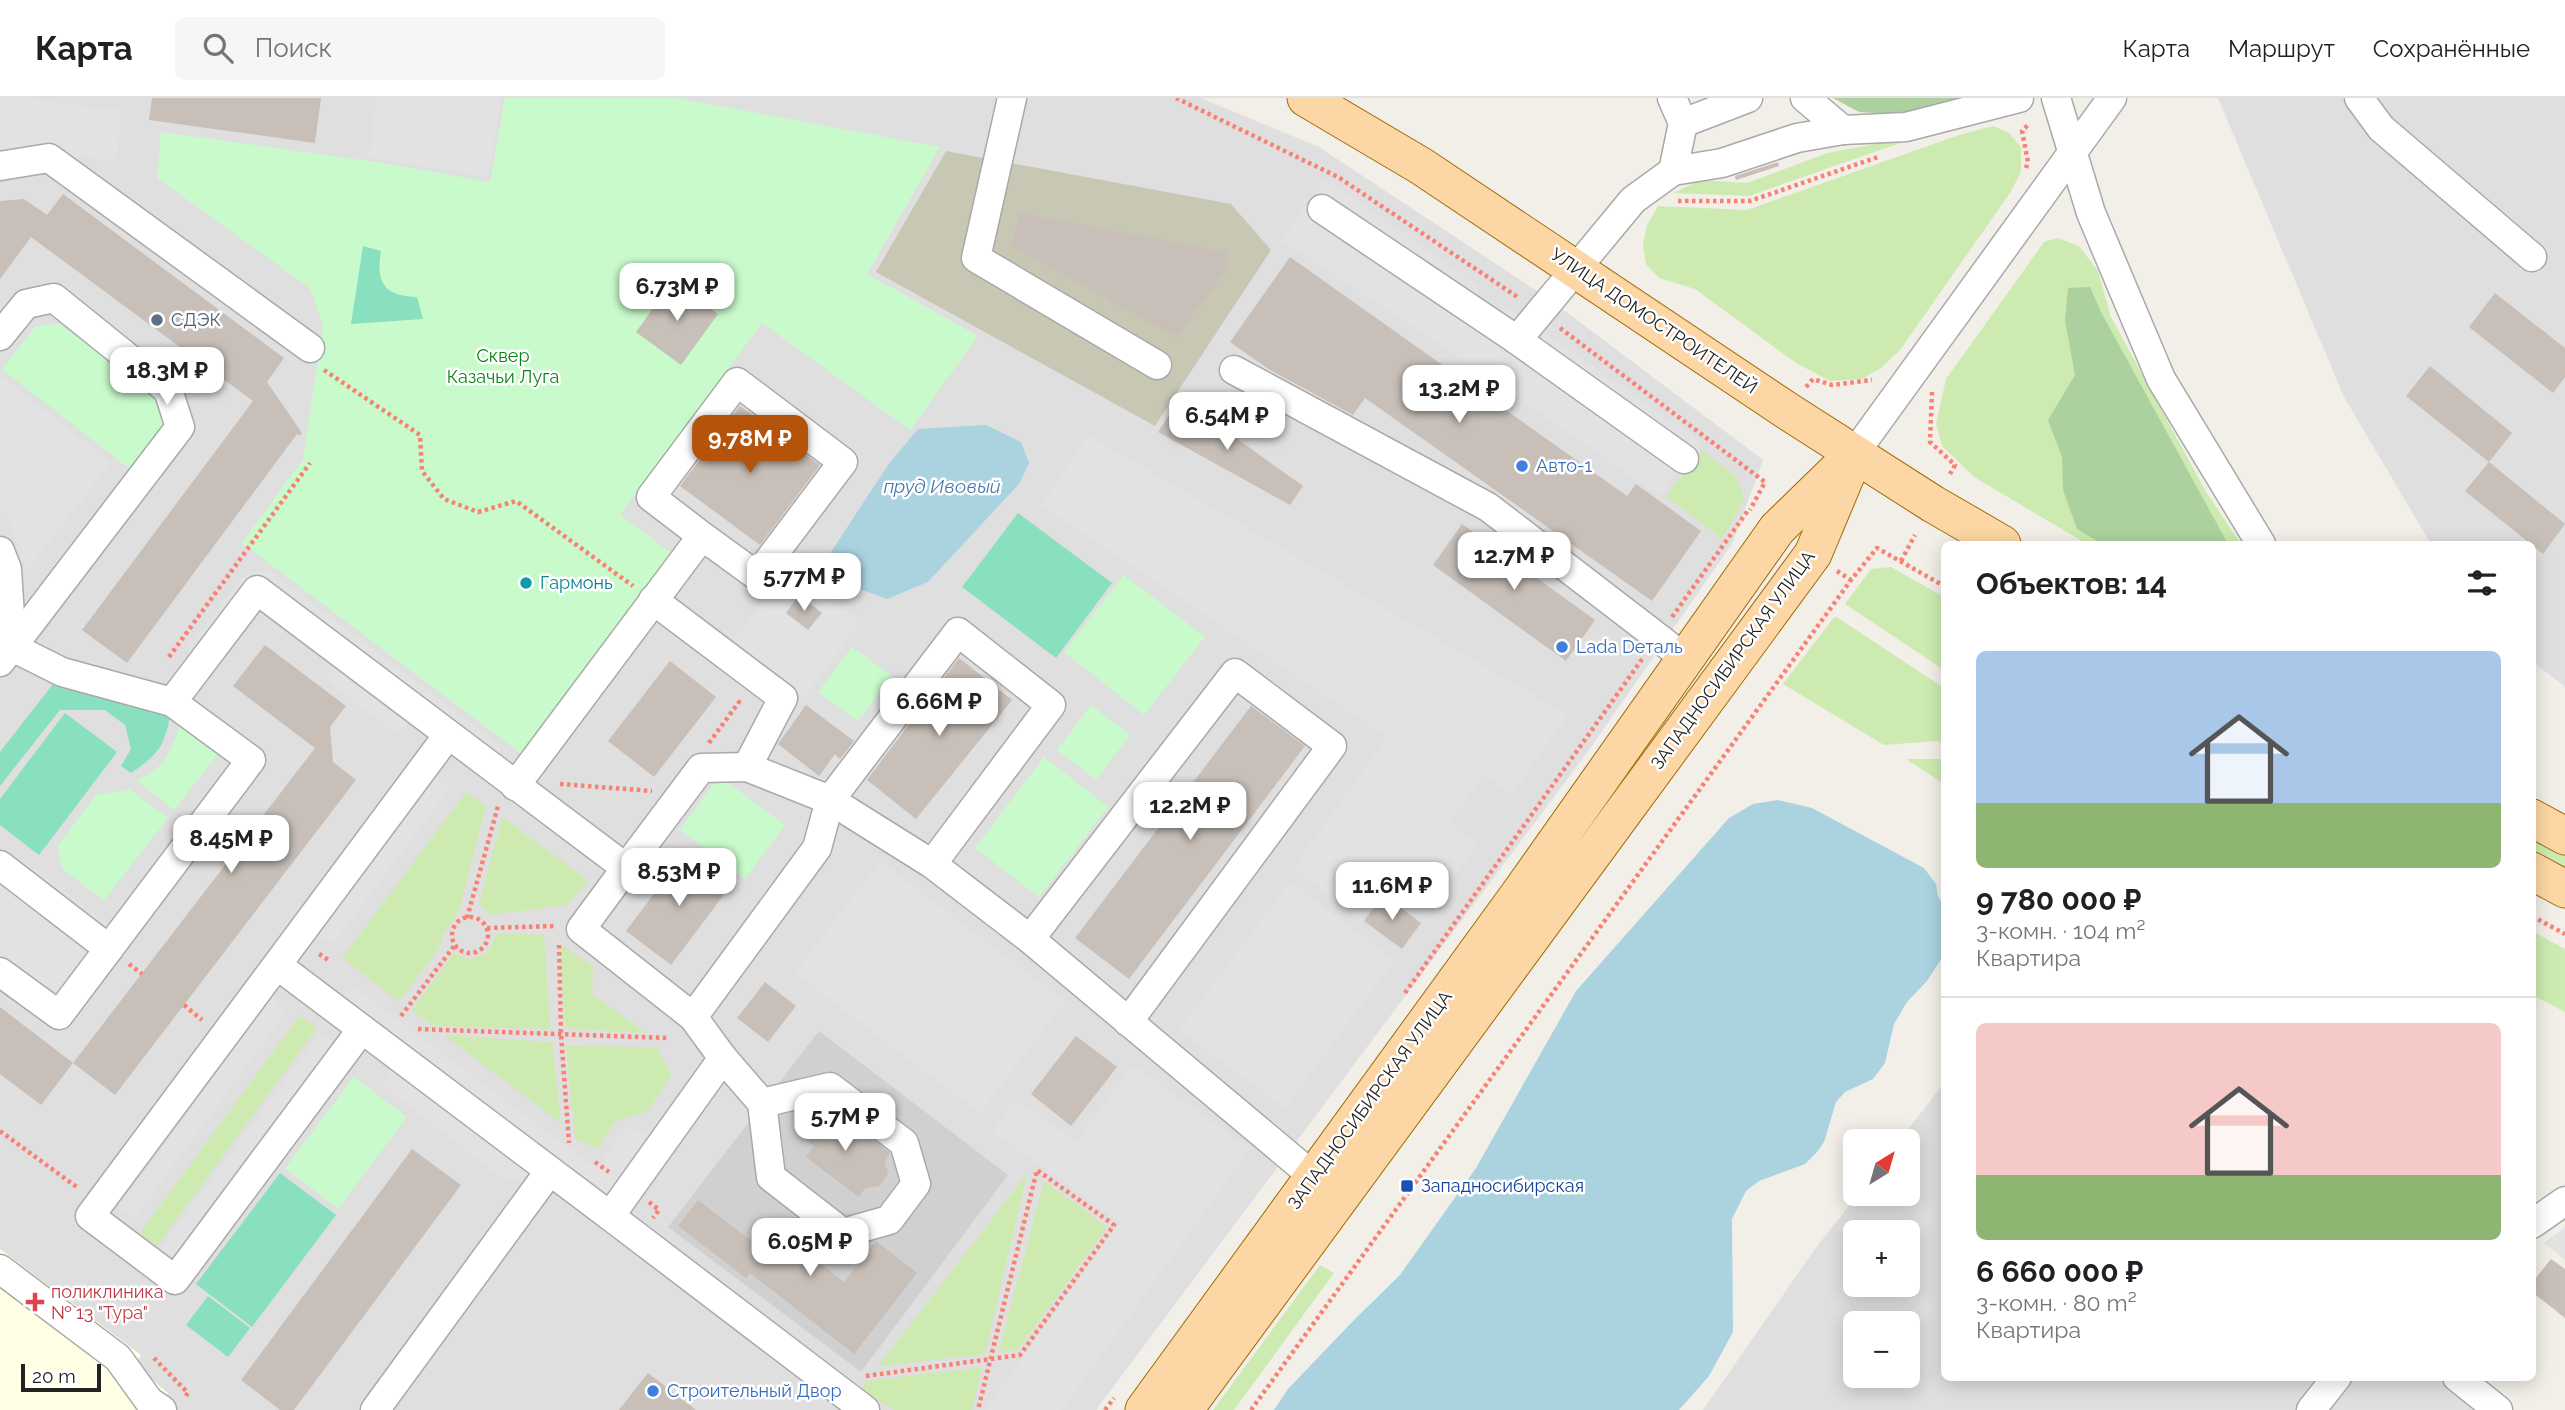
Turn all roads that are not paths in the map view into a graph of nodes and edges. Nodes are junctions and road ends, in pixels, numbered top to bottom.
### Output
1 (1012, 98) edge
2 (1306, 98) edge
3 (1748, 98) edge
4 (1805, 98) edge
5 (2019, 98) edge
6 (2056, 98) edge
7 (2112, 98) edge
8 (2359, 98) edge
9 (1677, 110) edge
10 (1843, 130) junction
11 (2072, 150) junction
12 (0, 166) edge
13 (1673, 170) junction
14 (1322, 209) dead end
15 (2532, 257) dead end
16 (1575, 267) junction
17 (0, 336) edge
18 (1517, 340) junction
19 (313, 356) road end
20 (1157, 365) dead end
21 (1234, 370) dead end
22 (1854, 454) junction
23 (1684, 459) dead end
24 (702, 536) junction
25 (1997, 541) edge
26 (2259, 541) edge
27 (0, 551) edge
28 (653, 600) junction
29 (1672, 648) junction
30 (6, 655) edge
31 (172, 702) junction
32 (448, 735) junction
33 (747, 767) junction
34 (506, 796) junction
35 (830, 800) junction
36 (2536, 820) edge
37 (2565, 836) edge
38 (932, 864) junction
39 (0, 865) edge
40 (626, 868) junction
41 (2536, 873) edge
42 (2565, 890) edge
43 (1030, 939) junction
44 (109, 949) junction
45 (277, 965) junction
46 (0, 972) edge
47 (693, 1017) junction
48 (1128, 1022) junction
49 (362, 1030) junction
50 (723, 1058) junction
51 (762, 1103) junction
52 (549, 1172) junction
53 (1314, 1177) junction
54 (2565, 1201) edge
55 (610, 1216) junction
56 (2536, 1221) edge
57 (0, 1269) edge
58 (2334, 1381) edge
59 (2462, 1381) edge
60 (1132, 1399) edge
61 (162, 1410) edge
62 (375, 1410) edge
63 (865, 1410) edge
64 (1184, 1410) edge
65 (2311, 1410) edge
66 (2498, 1410) edge

1 - 20 street
2 - 16 main road, УЛИЦА ДОМОСТРОИТЕЛЕЙ
3 - 9 street
4 - 10 street
5 - 10 street
6 - 11 street
7 - 11 street
8 - 15 street
9 - 13 street
10 - 13 street
11 - 22 street
11 - 26 street
12 - 19 street
13 - 16 street
14 - 18 street
16 - 18 street
16 - 22 main road, УЛИЦА ДОМОСТРОИТЕЛЕЙ
17 - 30 street
18 - 23 street
21 - 29 street
22 - 25 main road, УЛИЦА ДОМОСТРОИТЕЛЕЙ
22 - 29 main road, ЗАПАДНОСИБИРСКАЯ УЛИЦА
22 - 64 main road, ЗАПАДНОСИБИРСКАЯ УЛИЦА
24 - 24 street
24 - 28 street
27 - 30 street
28 - 33 street
28 - 34 street
29 - 53 main road, ЗАПАДНОСИБИРСКАЯ УЛИЦА
30 - 31 street
31 - 32 street
31 - 44 street
32 - 34 street
32 - 45 street
33 - 35 street
33 - 40 street
34 - 40 street
35 - 38 street
35 - 38 street
35 - 47 street
36 - 37 main road
38 - 43 street
39 - 44 street
40 - 47 street
41 - 42 main road
43 - 48 street
43 - 48 street
44 - 46 street
45 - 49 street
45 - 49 street
47 - 50 street
48 - 53 street
49 - 52 street
50 - 51 street
50 - 55 street
51 - 51 street
52 - 55 street
52 - 62 street
53 - 60 main road, ЗАПАДНОСИБИРСКАЯ УЛИЦА
54 - 56 street
55 - 63 street
57 - 61 street
58 - 65 street
59 - 66 street

